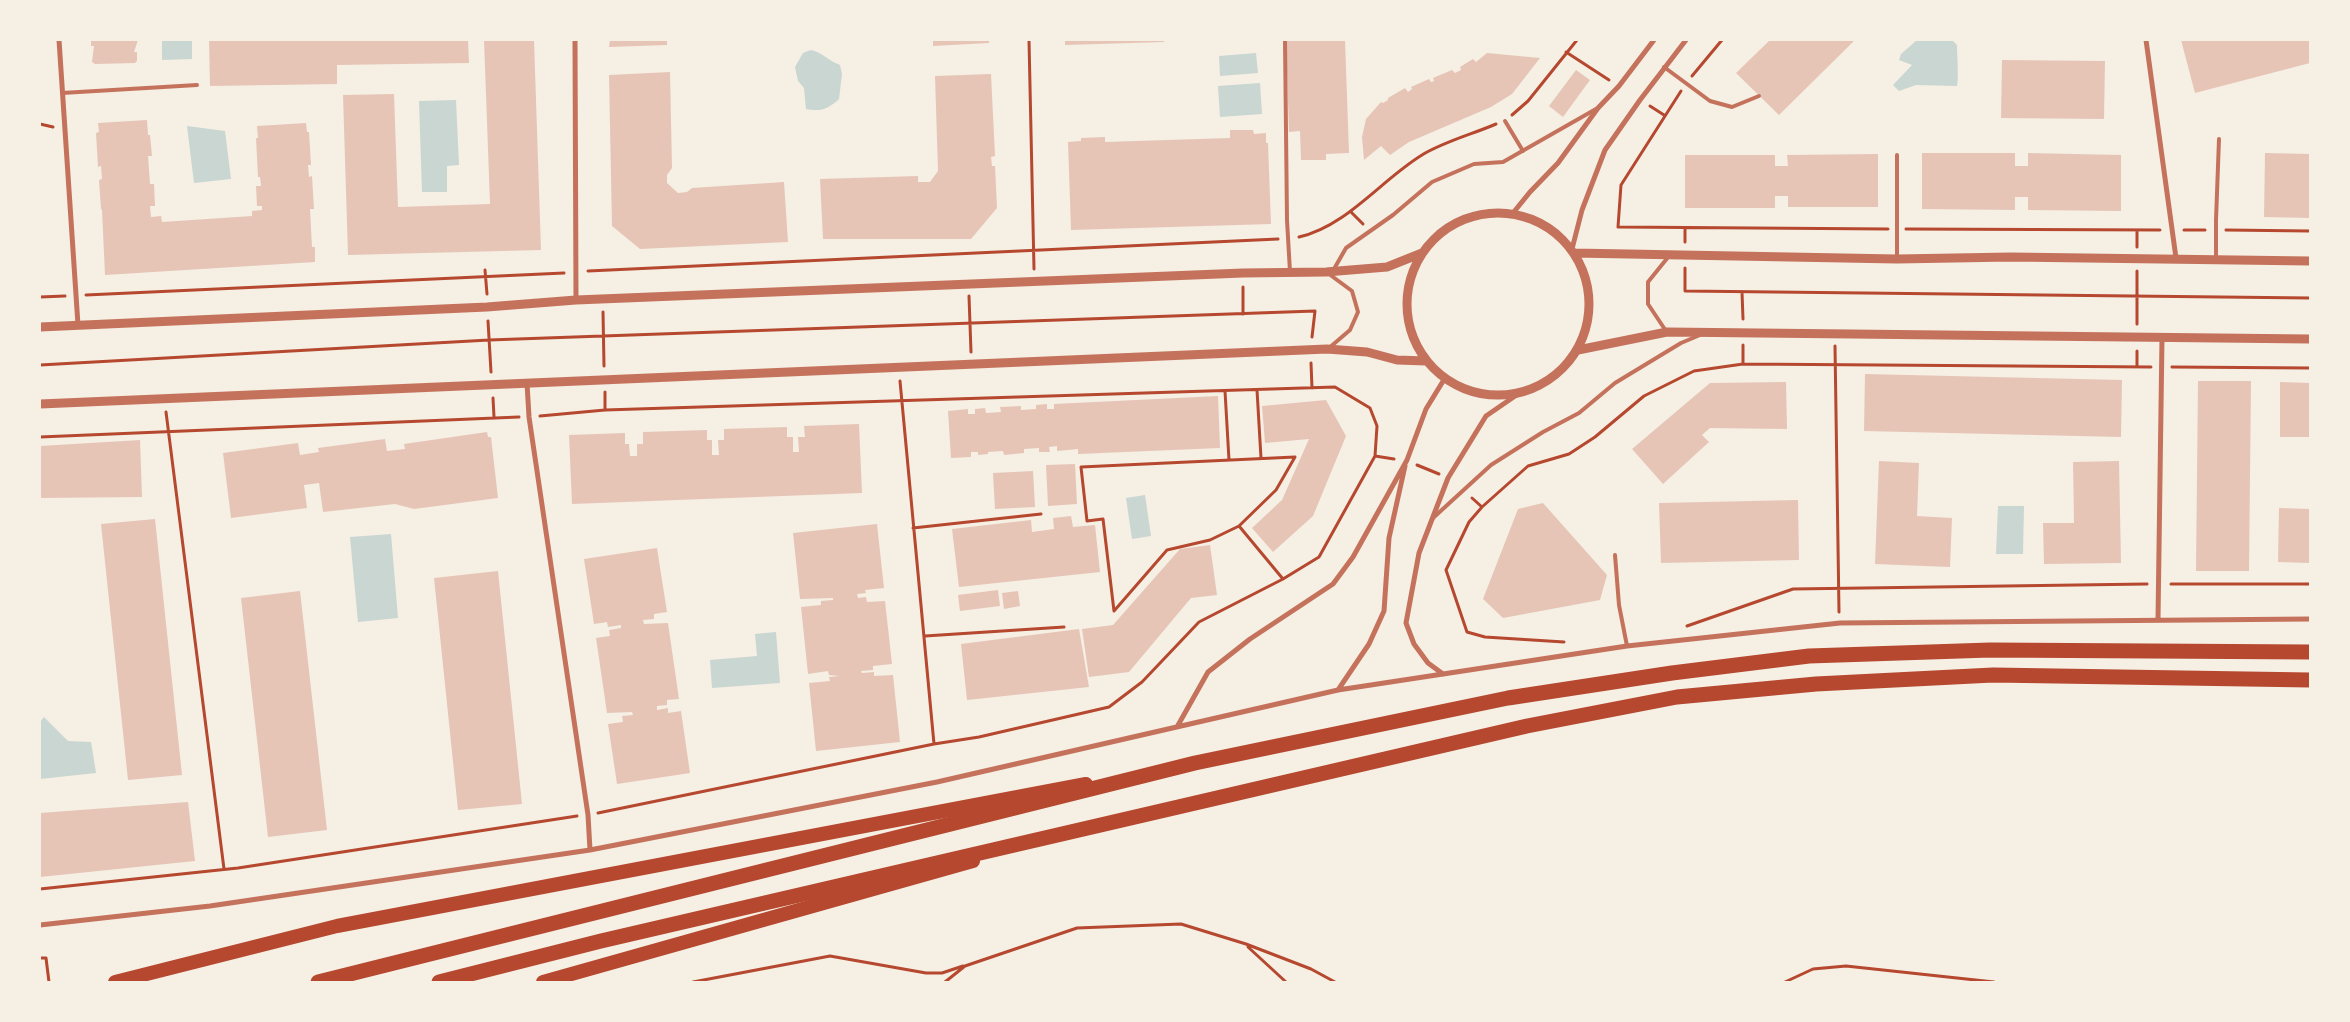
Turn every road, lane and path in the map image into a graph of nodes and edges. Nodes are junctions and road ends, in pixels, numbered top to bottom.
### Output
1 (59, 40) edge
2 (574, 40) edge
3 (1029, 40) edge
4 (1285, 40) edge
5 (1577, 40) edge
6 (1654, 40) edge
7 (1686, 40) edge
8 (2146, 40) edge
9 (1664, 67) junction
10 (197, 85) dead end
11 (62, 93) junction
12 (1759, 96) dead end
13 (1598, 108) junction
14 (1664, 115) dead end
15 (1505, 121) junction
16 (2219, 139) dead end
17 (1523, 151) junction
18 (1897, 155) dead end
19 (1514, 213) junction
20 (1896, 229) junction
21 (2137, 230) junction
22 (2172, 230) junction
23 (2216, 230) junction
24 (2310, 231) edge
25 (1288, 239) junction
26 (1034, 251) junction
27 (1573, 251) junction
28 (1422, 253) junction
29 (1669, 256) junction
30 (2176, 258) junction
31 (1897, 259) junction
32 (2137, 259) junction
33 (2216, 259) junction
34 (2310, 261) edge
35 (485, 270) dead end
36 (1329, 271) junction
37 (577, 272) junction
38 (1290, 272) junction
39 (1243, 273) junction
40 (486, 276) junction
41 (1034, 282) junction
42 (969, 285) junction
43 (1686, 291) dead end
44 (76, 296) junction
45 (2137, 296) junction
46 (40, 297) edge
47 (2310, 298) edge
48 (603, 299) junction
49 (576, 300) junction
50 (487, 307) junction
51 (1242, 314) junction
52 (970, 324) junction
53 (78, 325) junction
54 (40, 326) edge
55 (1667, 332) junction
56 (1705, 333) junction
57 (1835, 334) junction
58 (604, 337) junction
59 (2137, 338) junction
60 (2162, 338) junction
61 (2310, 339) edge
62 (489, 340) junction
63 (1310, 350) junction
64 (1328, 350) junction
65 (1578, 350) junction
66 (1426, 360) junction
67 (971, 364) junction
68 (1835, 364) junction
69 (40, 365) edge
70 (2137, 365) junction
71 (898, 368) junction
72 (2162, 368) junction
73 (2310, 368) edge
74 (1445, 378) junction
75 (605, 380) junction
76 (527, 383) junction
77 (492, 384) junction
78 (1312, 388) junction
79 (1257, 390) junction
80 (1225, 391) junction
81 (1518, 394) junction
82 (166, 399) junction
83 (902, 402) junction
84 (40, 404) edge
85 (605, 410) junction
86 (494, 417) junction
87 (528, 417) junction
88 (167, 431) junction
89 (40, 437) edge
90 (1375, 456) junction
91 (1261, 458) junction
92 (1229, 460) junction
93 (1407, 460) junction
94 (1448, 478) junction
95 (1464, 491) junction
96 (1482, 507) junction
97 (1041, 514) dead end
98 (1430, 522) junction
99 (1239, 526) junction
100 (912, 528) junction
101 (1616, 555) dead end
102 (1284, 579) junction
103 (2158, 584) junction
104 (2310, 584) edge
105 (1839, 589) junction
106 (2158, 619) junction
107 (2310, 619) edge
108 (1840, 623) junction
109 (1064, 627) dead end
110 (1682, 628) dead end
111 (924, 636) junction
112 (1570, 642) dead end
113 (1627, 646) junction
114 (2310, 652) edge
115 (1444, 674) junction
116 (2310, 680) edge
117 (1338, 690) junction
118 (1177, 727) junction
119 (934, 744) junction
120 (1194, 763) junction
121 (588, 815) junction
122 (1135, 816) junction
123 (590, 850) junction
124 (224, 869) junction
125 (40, 889) edge
126 (40, 925) edge
127 (1246, 944) junction
128 (40, 959) edge
129 (40, 963) edge
130 (965, 966) junction
131 (49, 982) edge
132 (115, 982) edge
133 (318, 982) edge
134 (439, 982) edge
135 (543, 982) edge
136 (693, 982) edge
137 (945, 982) edge
138 (1286, 982) edge
139 (1335, 982) edge
140 (1785, 982) edge
141 (1994, 982) edge

1 - 11 street
2 - 37 street
3 - 26 path
4 - 25 lane
5 - 15 path
6 - 13 street
7 - 9 street
8 - 22 street
9 - 12 lane
9 - 27 street
10 - 11 lane
11 - 44 street
13 - 17 lane
13 - 19 street
14 - 20 path
15 - 17 lane
15 - 25 path
16 - 23 lane
17 - 36 lane
18 - 20 lane
19 - 27 street
19 - 28 street
20 - 21 path
20 - 31 lane
21 - 22 path
21 - 32 path
22 - 23 path
22 - 30 street
23 - 24 path
23 - 33 lane
25 - 26 path
25 - 38 lane
26 - 37 path
26 - 41 path
27 - 29 street
27 - 65 street
28 - 36 street
28 - 66 street
29 - 31 street
29 - 55 lane
30 - 32 street
30 - 33 street
31 - 32 street
32 - 45 path
33 - 34 street
35 - 40 path
36 - 38 street
36 - 64 lane
37 - 40 path
37 - 49 street
38 - 39 street
39 - 41 street
39 - 51 path
40 - 44 path
40 - 50 path
41 - 42 street
42 - 48 street
42 - 52 path
43 - 45 path
44 - 46 path
44 - 53 street
45 - 47 path
45 - 59 path
48 - 49 street
48 - 58 path
49 - 50 street
50 - 53 street
50 - 62 path
51 - 52 path
51 - 63 path
52 - 58 path
52 - 67 path
53 - 54 street
55 - 56 street
55 - 65 street
56 - 57 street
56 - 95 lane
57 - 59 street
57 - 68 path
58 - 62 path
58 - 75 path
59 - 60 street
59 - 70 path
60 - 61 street
60 - 72 street
62 - 69 path
62 - 77 path
63 - 64 street
63 - 67 street
63 - 78 path
64 - 66 street
65 - 81 street
66 - 74 street
67 - 71 street
68 - 70 path
68 - 96 path
68 - 105 path
70 - 72 path
71 - 75 street
71 - 83 path
72 - 73 path
72 - 103 street
74 - 81 street
74 - 93 street
75 - 76 street
75 - 85 path
76 - 77 street
76 - 87 street
77 - 82 street
77 - 86 path
78 - 79 path
78 - 90 path
79 - 80 path
79 - 91 path
80 - 83 path
80 - 92 path
81 - 94 street
82 - 84 street
82 - 88 path
83 - 85 path
83 - 100 path
85 - 87 path
86 - 87 path
86 - 88 path
87 - 121 street
88 - 89 path
88 - 124 path
90 - 93 path
90 - 102 path
91 - 92 path
91 - 99 path
92 - 99 path
93 - 94 path
93 - 117 street
93 - 118 street
94 - 98 street
95 - 96 path
95 - 98 lane
96 - 112 path
97 - 100 path
98 - 115 street
99 - 102 path
100 - 111 path
101 - 113 lane
102 - 119 path
103 - 104 path
103 - 105 path
103 - 106 street
105 - 108 path
105 - 110 path
106 - 107 street
106 - 108 street
108 - 113 street
109 - 111 path
111 - 119 path
113 - 115 street
114 - 120 highway
115 - 117 street
116 - 122 highway
117 - 118 street
118 - 123 street
119 - 121 path
120 - 132 highway
120 - 133 highway
121 - 123 street
121 - 124 path
122 - 134 highway
122 - 135 highway
123 - 126 street
124 - 125 path
127 - 130 path
127 - 138 path
127 - 139 path
128 - 129 path
128 - 131 path
130 - 136 path
130 - 137 path
140 - 141 path

